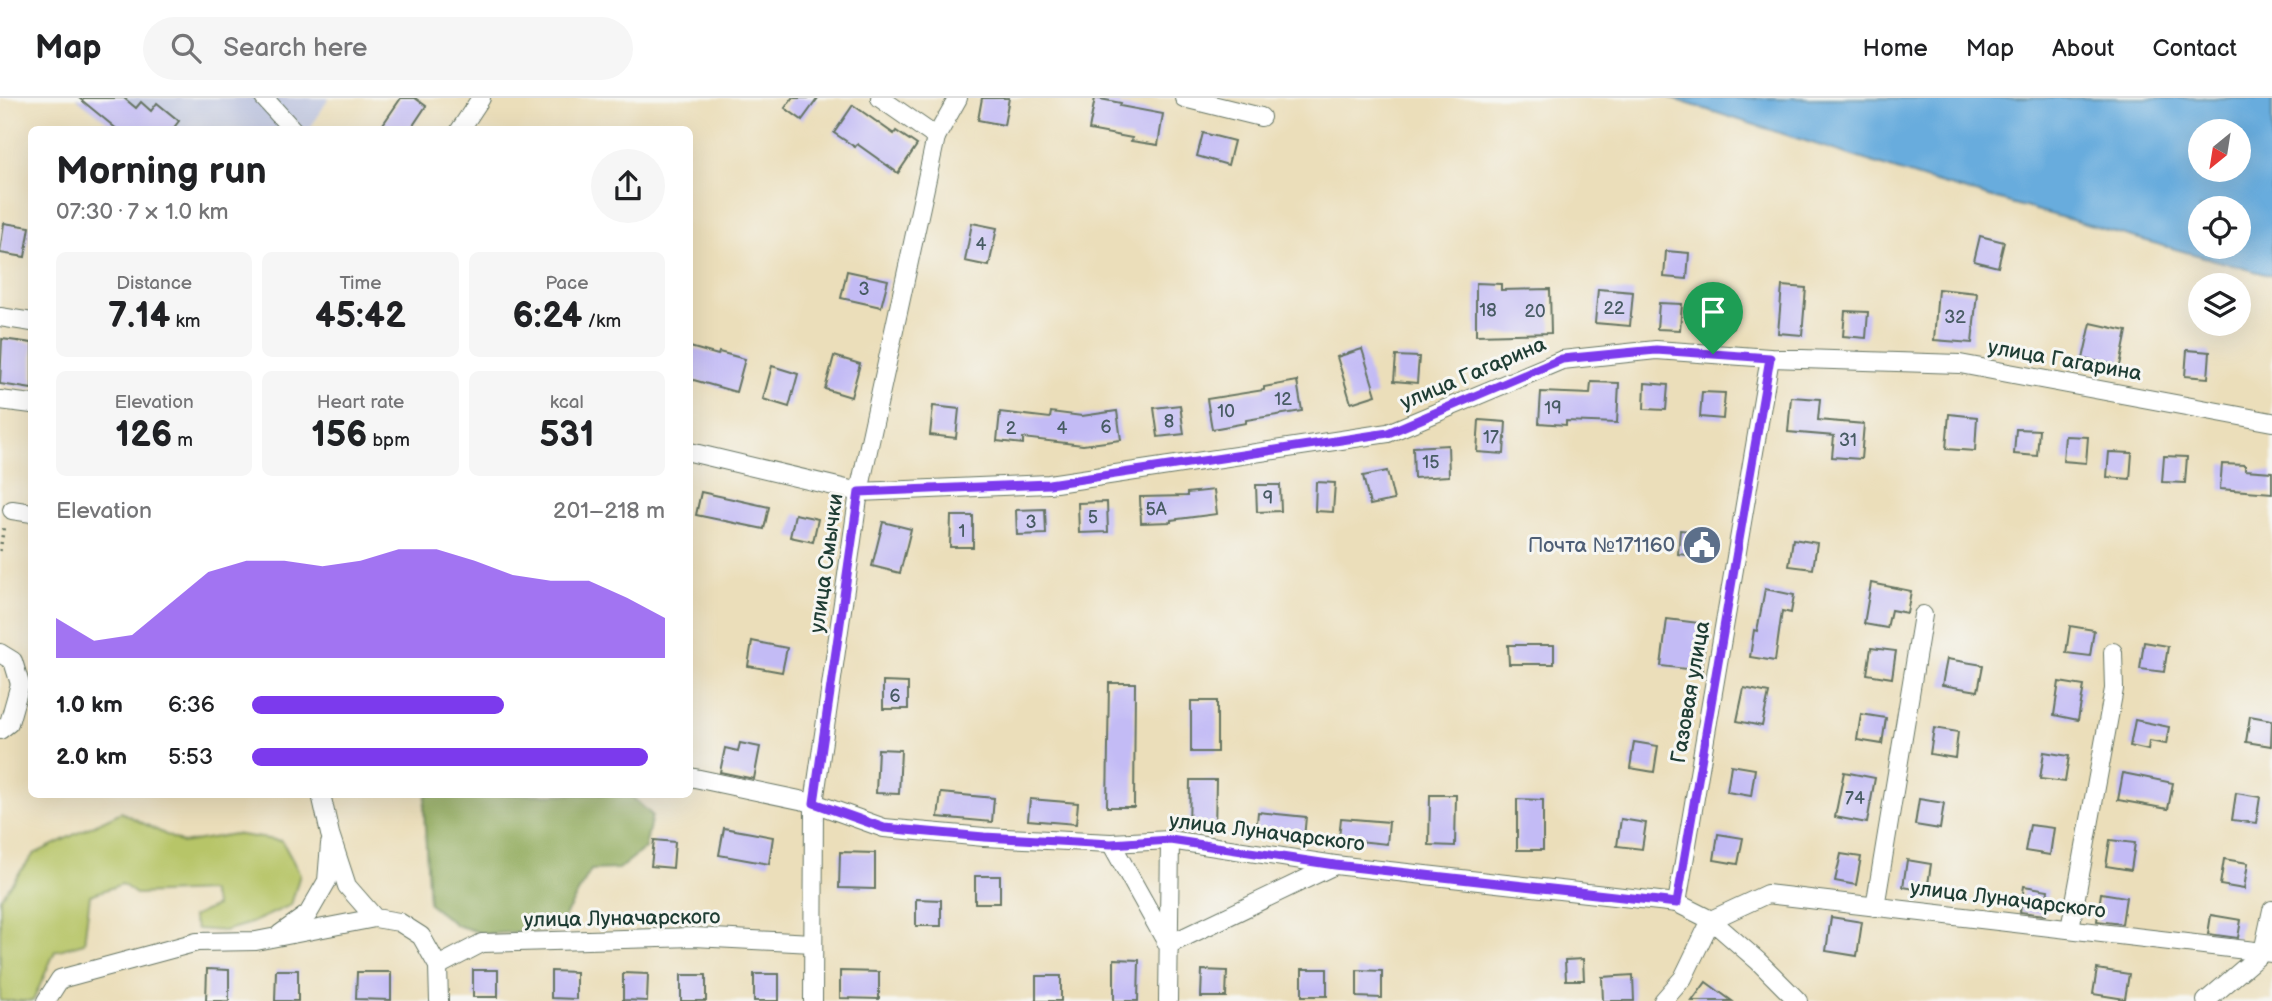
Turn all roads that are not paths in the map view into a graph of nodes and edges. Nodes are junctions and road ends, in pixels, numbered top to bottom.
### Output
1 (264, 98) edge
2 (481, 98) edge
3 (880, 98) edge
4 (958, 98) edge
5 (1184, 98) edge
6 (1261, 117) dead end
7 (289, 126) edge
8 (463, 126) edge
9 (936, 137) junction
10 (0, 317) edge
11 (28, 321) edge
12 (1770, 358) junction
13 (0, 400) edge
14 (28, 404) edge
15 (2272, 422) edge
16 (693, 453) edge
17 (859, 492) junction
18 (12, 510) road end
19 (28, 512) edge
20 (1923, 615) dead end
21 (2113, 652) dead end
22 (0, 653) edge
23 (0, 730) edge
24 (693, 778) edge
25 (322, 798) edge
26 (814, 803) junction
27 (330, 834) junction
28 (1170, 840) junction
29 (1111, 844) junction
30 (1335, 865) junction
31 (1677, 903) junction
32 (1875, 906) junction
33 (2272, 910) edge
34 (375, 918) junction
35 (1711, 920) junction
36 (2070, 929) junction
37 (275, 938) junction
38 (813, 943) junction
39 (1168, 945) junction
40 (2268, 953) edge
41 (438, 966) junction
42 (46, 1001) edge
43 (439, 1001) edge
44 (813, 1001) edge
45 (1168, 1001) edge
46 (1663, 1001) edge
47 (1798, 1001) edge
48 (2206, 1001) edge

1 - 7 street
2 - 8 street
3 - 9 street
4 - 9 street, улица Смычки
5 - 6 street
9 - 17 street, улица Смычки
10 - 11 street
12 - 15 street, улица Гагарина
12 - 17 street, улица Гагарина
12 - 31 street, Газовая улица
13 - 14 street
16 - 17 street, улица Гагарина
17 - 26 street, улица Смычки
18 - 19 street
20 - 32 street
21 - 36 street
22 - 23 street
24 - 26 street, улица Луначарского
25 - 27 street
26 - 29 street, улица Луначарского
26 - 38 street, улица Смычки
27 - 34 street
27 - 37 street
28 - 29 street, улица Луначарского
28 - 30 street, улица Луначарского
28 - 39 street
29 - 39 street
30 - 31 street, улица Луначарского
30 - 39 street
31 - 35 street
32 - 35 street, улица Луначарского
32 - 36 street, улица Луначарского
33 - 40 street
34 - 37 street
34 - 41 street
35 - 46 street
35 - 47 street
36 - 40 street, улица Луначарского
37 - 42 street
38 - 41 street, улица Луначарского
38 - 44 street, улица Смычки
39 - 45 street
40 - 48 street
41 - 43 street

